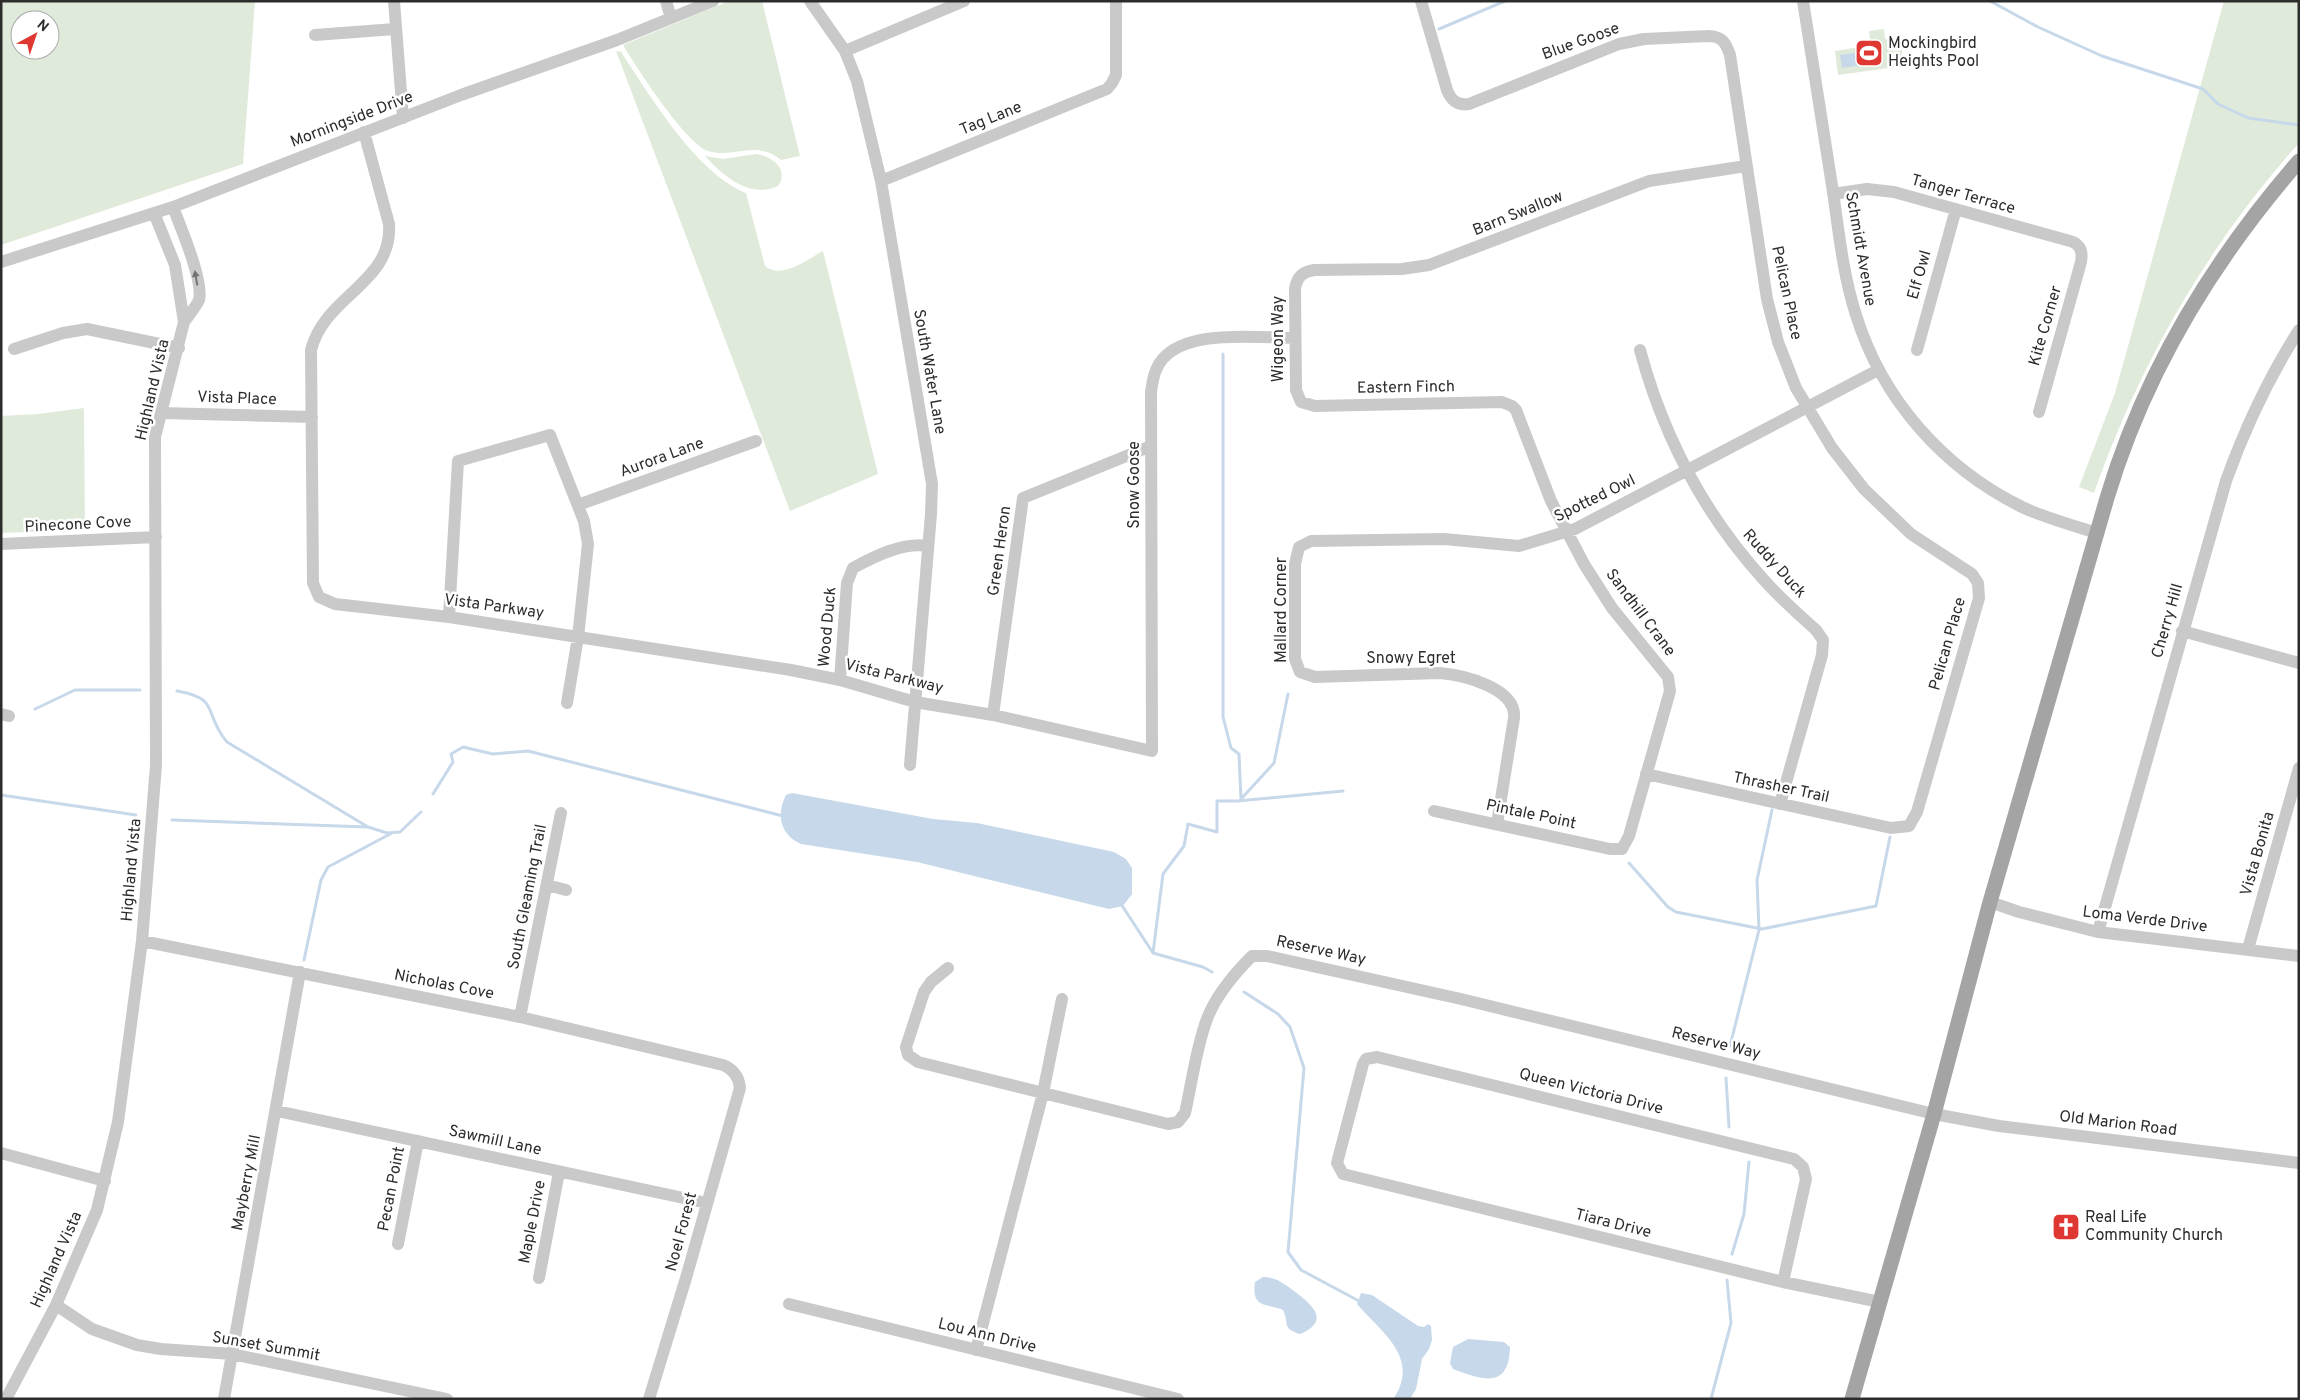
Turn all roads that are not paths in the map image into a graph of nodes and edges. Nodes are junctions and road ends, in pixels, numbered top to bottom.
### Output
1 (394, 1) edge
2 (666, 1) edge
3 (713, 1) edge
4 (810, 1) edge
5 (964, 1) edge
6 (1116, 1) edge
7 (1421, 1) edge
8 (1803, 1) edge
9 (670, 18) junction
10 (395, 29) junction
11 (315, 35) dead end
12 (1723, 40) joint
13 (845, 51) junction
14 (403, 118) junction
15 (364, 132) junction
16 (2299, 161) edge
17 (1746, 166) junction
18 (881, 182) junction
19 (1833, 194) junction
20 (173, 207) junction
21 (1956, 209) junction
22 (154, 213) junction
23 (2080, 248) joint
24 (1, 262) edge
25 (1300, 275) joint
26 (184, 322) junction
27 (2299, 330) edge
28 (1295, 338) junction
29 (179, 348) junction
30 (14, 349) dead end
31 (1640, 350) dead end
32 (1916, 350) dead end
33 (1878, 370) junction
34 (1301, 402) joint
35 (1512, 406) joint
36 (1806, 407) junction
37 (2039, 412) dead end
38 (161, 413) junction
39 (312, 417) junction
40 (756, 441) dead end
41 (1151, 446) junction
42 (1687, 471) junction
43 (578, 505) junction
44 (1566, 533) junction
45 (2097, 533) junction
46 (156, 537) junction
47 (1, 544) edge
48 (928, 546) junction
49 (1299, 547) joint
50 (449, 617) junction
51 (2182, 631) junction
52 (578, 636) junction
53 (2299, 663) edge
54 (1300, 672) joint
55 (840, 680) junction
56 (915, 702) junction
57 (567, 703) dead end
58 (993, 715) junction
59 (1152, 750) joint
60 (910, 765) dead end
61 (2299, 768) edge
62 (1646, 774) junction
63 (1780, 804) junction
64 (1434, 810) dead end
65 (561, 813) dead end
66 (1497, 824) junction
67 (1909, 826) joint
68 (1622, 848) joint
69 (547, 885) junction
70 (566, 890) dead end
71 (1990, 902) junction
72 (2098, 932) junction
73 (142, 941) junction
74 (2248, 949) junction
75 (2299, 956) edge
76 (948, 968) dead end
77 (300, 972) junction
78 (1062, 999) dead end
79 (520, 1017) junction
80 (735, 1074) joint
81 (1042, 1093) junction
82 (277, 1110) junction
83 (1934, 1114) junction
84 (418, 1141) junction
85 (1, 1153) edge
86 (2299, 1163) edge
87 (1340, 1170) joint
88 (560, 1172) junction
89 (105, 1181) junction
90 (707, 1202) junction
91 (398, 1244) dead end
92 (539, 1278) dead end
93 (1783, 1282) junction
94 (1880, 1302) junction
95 (789, 1304) dead end
96 (56, 1306) junction
97 (976, 1350) junction
98 (232, 1354) junction
99 (6, 1399) edge
100 (224, 1399) edge
101 (448, 1399) edge
102 (649, 1399) edge
103 (1178, 1399) edge
104 (1852, 1399) edge

1 - 10 street
2 - 9 street
3 - 9 street, Morningside Drive
4 - 13 street, South Water Lane
5 - 13 street
6 - 18 street, Tag Lane
7 - 12 street, Blue Goose
8 - 19 street, Schmidt Avenue
9 - 14 street, Morningside Drive
10 - 11 street
10 - 14 street
12 - 17 street, Pelican Place
13 - 18 street, South Water Lane
14 - 15 street, Morningside Drive
15 - 20 street, Morningside Drive
15 - 39 street, Vista Parkway
16 - 45 main road
17 - 25 street, Barn Swallow
17 - 36 street, Pelican Place
18 - 48 street, South Water Lane
19 - 21 street, Tanger Terrace
19 - 33 street, Schmidt Avenue
20 - 22 street, Morningside Drive
26 -> 20 street, Highland Vista
21 - 23 street, Tanger Terrace
21 - 32 street, Elf Owl
22 - 24 street, Morningside Drive
22 - 26 street, Highland Vista
23 - 37 street, Kite Corner
25 - 28 street, Wigeon Way
26 - 29 street, Highland Vista
27 - 51 street, Cherry Hill
28 - 34 street, Wigeon Way
28 - 41 street, Snow Goose
29 - 30 street
29 - 38 street, Highland Vista
31 - 42 street, Ruddy Duck
33 - 36 street, Spotted Owl
33 - 45 street, Schmidt Avenue
34 - 35 street, Eastern Finch
35 - 44 street, Sandhill Crane
36 - 42 street, Spotted Owl
36 - 67 street, Pelican Place
38 - 39 street, Vista Place
38 - 46 street, Highland Vista
39 - 50 street, Vista Parkway
40 - 43 street, Aurora Lane
41 - 58 street, Green Heron
41 - 59 street, Snow Goose
42 - 44 street, Spotted Owl
42 - 63 street, Ruddy Duck
43 - 50 street
43 - 52 street
44 - 49 street, Spotted Owl
44 - 62 street, Sandhill Crane
45 - 71 main road
46 - 47 street, Pinecone Cove
46 - 73 street, Highland Vista
48 - 55 street, Wood Duck
48 - 56 street, South Water Lane
49 - 54 street, Mallard Corner
50 - 52 street, Vista Parkway
51 - 53 street
51 - 72 street, Cherry Hill
52 - 55 street, Vista Parkway
52 - 57 street
54 - 66 street, Snowy Egret
55 - 56 street, Vista Parkway
56 - 58 street, Vista Parkway
56 - 60 street, South Water Lane
58 - 59 street, Vista Parkway
61 - 74 street, Vista Bonita
62 - 63 street, Thrasher Trail
62 - 68 street, Sandhill Crane
63 - 67 street, Thrasher Trail
64 - 66 street, Pintale Point
65 - 69 street, South Gleaming Trail
66 - 68 street, Pintale Point
69 - 70 street
69 - 79 street, South Gleaming Trail
71 - 72 street, Loma Verde Drive
71 - 83 main road
72 - 74 street, Loma Verde Drive
73 - 77 street, Nicholas Cove
73 - 89 street, Highland Vista
74 - 75 street, Loma Verde Drive
76 - 81 street, Reserve Way
77 - 79 street, Nicholas Cove
77 - 82 street, Mayberry Mill
78 - 81 street
79 - 80 street, Nicholas Cove
80 - 90 street, Noel Forest
81 - 83 street, Reserve Way
81 - 97 street
82 - 84 street, Sawmill Lane
82 - 98 street, Mayberry Mill
83 - 86 street, Old Marion Road
83 - 94 main road
84 - 88 street, Sawmill Lane
84 - 91 street, Pecan Point
85 - 89 street
87 - 93 street, Tiara Drive
87 - 93 street, Queen Victoria Drive
88 - 90 street, Sawmill Lane
88 - 92 street, Maple Drive
89 - 96 street, Highland Vista
90 - 102 street, Noel Forest
93 - 94 street, Tiara Drive
94 - 104 main road
95 - 97 street, Lou Ann Drive
96 - 98 street, Sunset Summit
96 - 99 street, Highland Vista
97 - 103 street, Lou Ann Drive
98 - 100 street, Mayberry Mill
98 - 101 street, Sunset Summit

